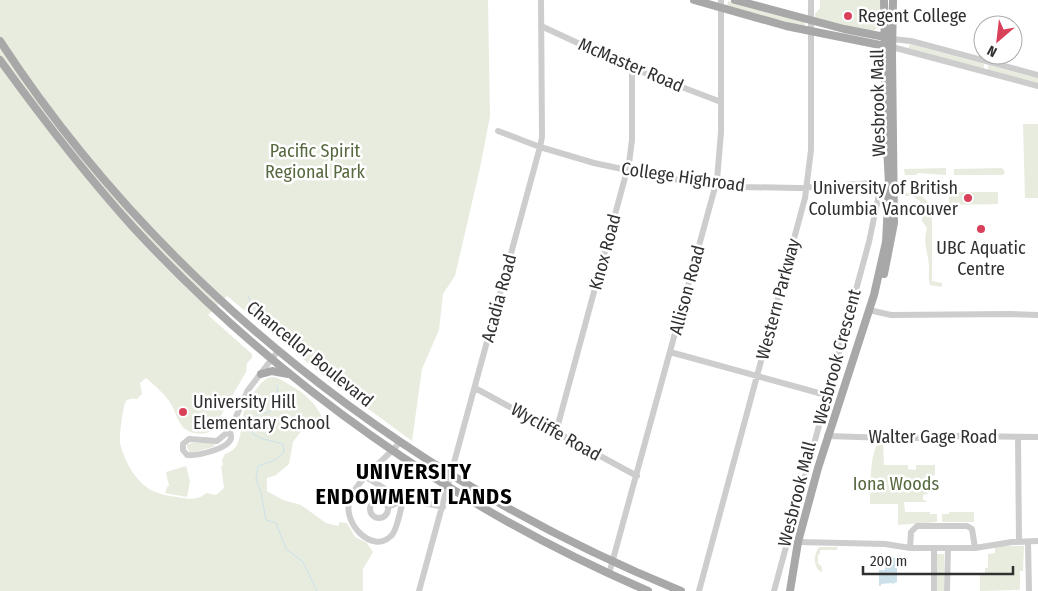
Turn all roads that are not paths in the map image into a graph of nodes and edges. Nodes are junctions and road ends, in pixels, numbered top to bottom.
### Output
1 (541, 0) edge
2 (694, 0) edge
3 (735, 0) edge
4 (812, 0) edge
5 (884, 0) edge
6 (893, 0) edge
7 (721, 4) edge
8 (811, 20) junction
9 (542, 26) junction
10 (811, 31) junction
11 (0, 41) edge
12 (889, 42) junction
13 (0, 60) edge
14 (632, 68) junction
15 (1038, 75) edge
16 (1038, 86) edge
17 (720, 102) junction
18 (498, 131) dead end
19 (540, 147) junction
20 (627, 171) junction
21 (873, 183) joint
22 (716, 184) junction
23 (807, 188) junction
24 (871, 310) junction
25 (1038, 315) edge
26 (278, 351) junction
27 (670, 352) junction
28 (272, 359) junction
29 (261, 374) junction
30 (291, 374) junction
31 (757, 376) junction
32 (475, 388) junction
33 (826, 395) junction
34 (230, 430) junction
35 (556, 432) junction
36 (827, 436) junction
37 (1018, 437) junction
38 (1038, 437) edge
39 (217, 441) junction
40 (400, 442) junction
41 (220, 448) junction
42 (393, 450) junction
43 (407, 460) junction
44 (451, 475) junction
45 (637, 476) junction
46 (366, 477) junction
47 (448, 488) junction
48 (403, 500) junction
49 (442, 507) junction
50 (388, 508) dead end
51 (798, 542) junction
52 (1019, 542) junction
53 (1028, 542) junction
54 (1038, 542) edge
55 (910, 548) junction
56 (934, 548) junction
57 (948, 548) junction
58 (975, 548) junction
59 (613, 563) junction
60 (610, 574) junction
61 (419, 591) edge
62 (648, 591) edge
63 (681, 591) edge
64 (699, 591) edge
65 (774, 591) edge
66 (790, 591) edge
67 (934, 591) edge
68 (947, 591) edge
69 (1029, 591) edge

1 - 9 street, Acadia Road
2 - 7 main road
3 - 8 main road
4 - 8 street, Western Parkway
5 - 12 main road, Wesbrook Mall
6 - 12 main road, Wesbrook Mall
7 - 10 main road
7 - 17 street, Allison Road
8 - 10 street, Western Parkway
8 - 12 main road
9 - 14 street, McMaster Road
9 - 19 street, Acadia Road
10 - 12 main road
10 - 23 street, Western Parkway
11 - 26 main road, Chancellor Boulevard
12 - 15 street
12 - 16 street
12 - 24 main road, Wesbrook Mall
13 - 28 main road, Chancellor Boulevard
14 - 17 street, McMaster Road
14 - 20 street, Knox Road
17 - 22 street, Allison Road
18 - 19 street, College Highroad
19 - 20 street, College Highroad
19 - 32 street, Acadia Road
20 - 22 street, College Highroad
20 - 35 street, Knox Road
21 - 23 street, College Highroad
21 - 33 street, Wesbrook Crescent
22 - 23 street, College Highroad
22 - 27 street, Allison Road
23 - 31 street, Western Parkway
24 - 25 street
24 - 36 main road, Wesbrook Mall
26 - 28 street
26 - 40 main road, Chancellor Boulevard
27 - 31 street
27 - 45 street, Allison Road
28 - 29 street
28 - 30 main road, Chancellor Boulevard
29 - 30 main road
29 - 34 street
30 - 42 main road, Chancellor Boulevard
31 - 33 street
31 - 64 street, Western Parkway
32 - 35 street, Wycliffe Road
32 - 44 street, Acadia Road
33 - 65 street, Wesbrook Crescent
34 - 39 street
34 - 41 street
35 - 45 street, Wycliffe Road
36 - 37 street, Walter Gage Road
36 - 51 main road, Wesbrook Mall
37 - 38 street, Walter Gage Road
37 - 52 street
39 - 41 street
39 - 41 street
40 - 42 street
40 - 44 main road, Chancellor Boulevard
42 - 43 main road, Chancellor Boulevard
42 - 46 street
43 - 44 main road
43 - 47 main road, Chancellor Boulevard
44 - 47 street, Acadia Road
44 - 59 main road, Chancellor Boulevard
45 - 59 street, Allison Road
46 - 48 street
46 - 48 street
47 - 49 street, Acadia Road
47 - 60 main road, Chancellor Boulevard
48 - 49 street
48 - 50 street
49 - 61 street, Acadia Road
51 - 55 street
51 - 66 main road, Wesbrook Mall
52 - 53 street
52 - 58 street
53 - 54 street
53 - 69 street
55 - 56 street
55 - 58 street
56 - 57 street
56 - 67 street
57 - 58 street
57 - 68 street
59 - 60 street, Allison Road
59 - 63 main road, Chancellor Boulevard
60 - 62 main road, Chancellor Boulevard

